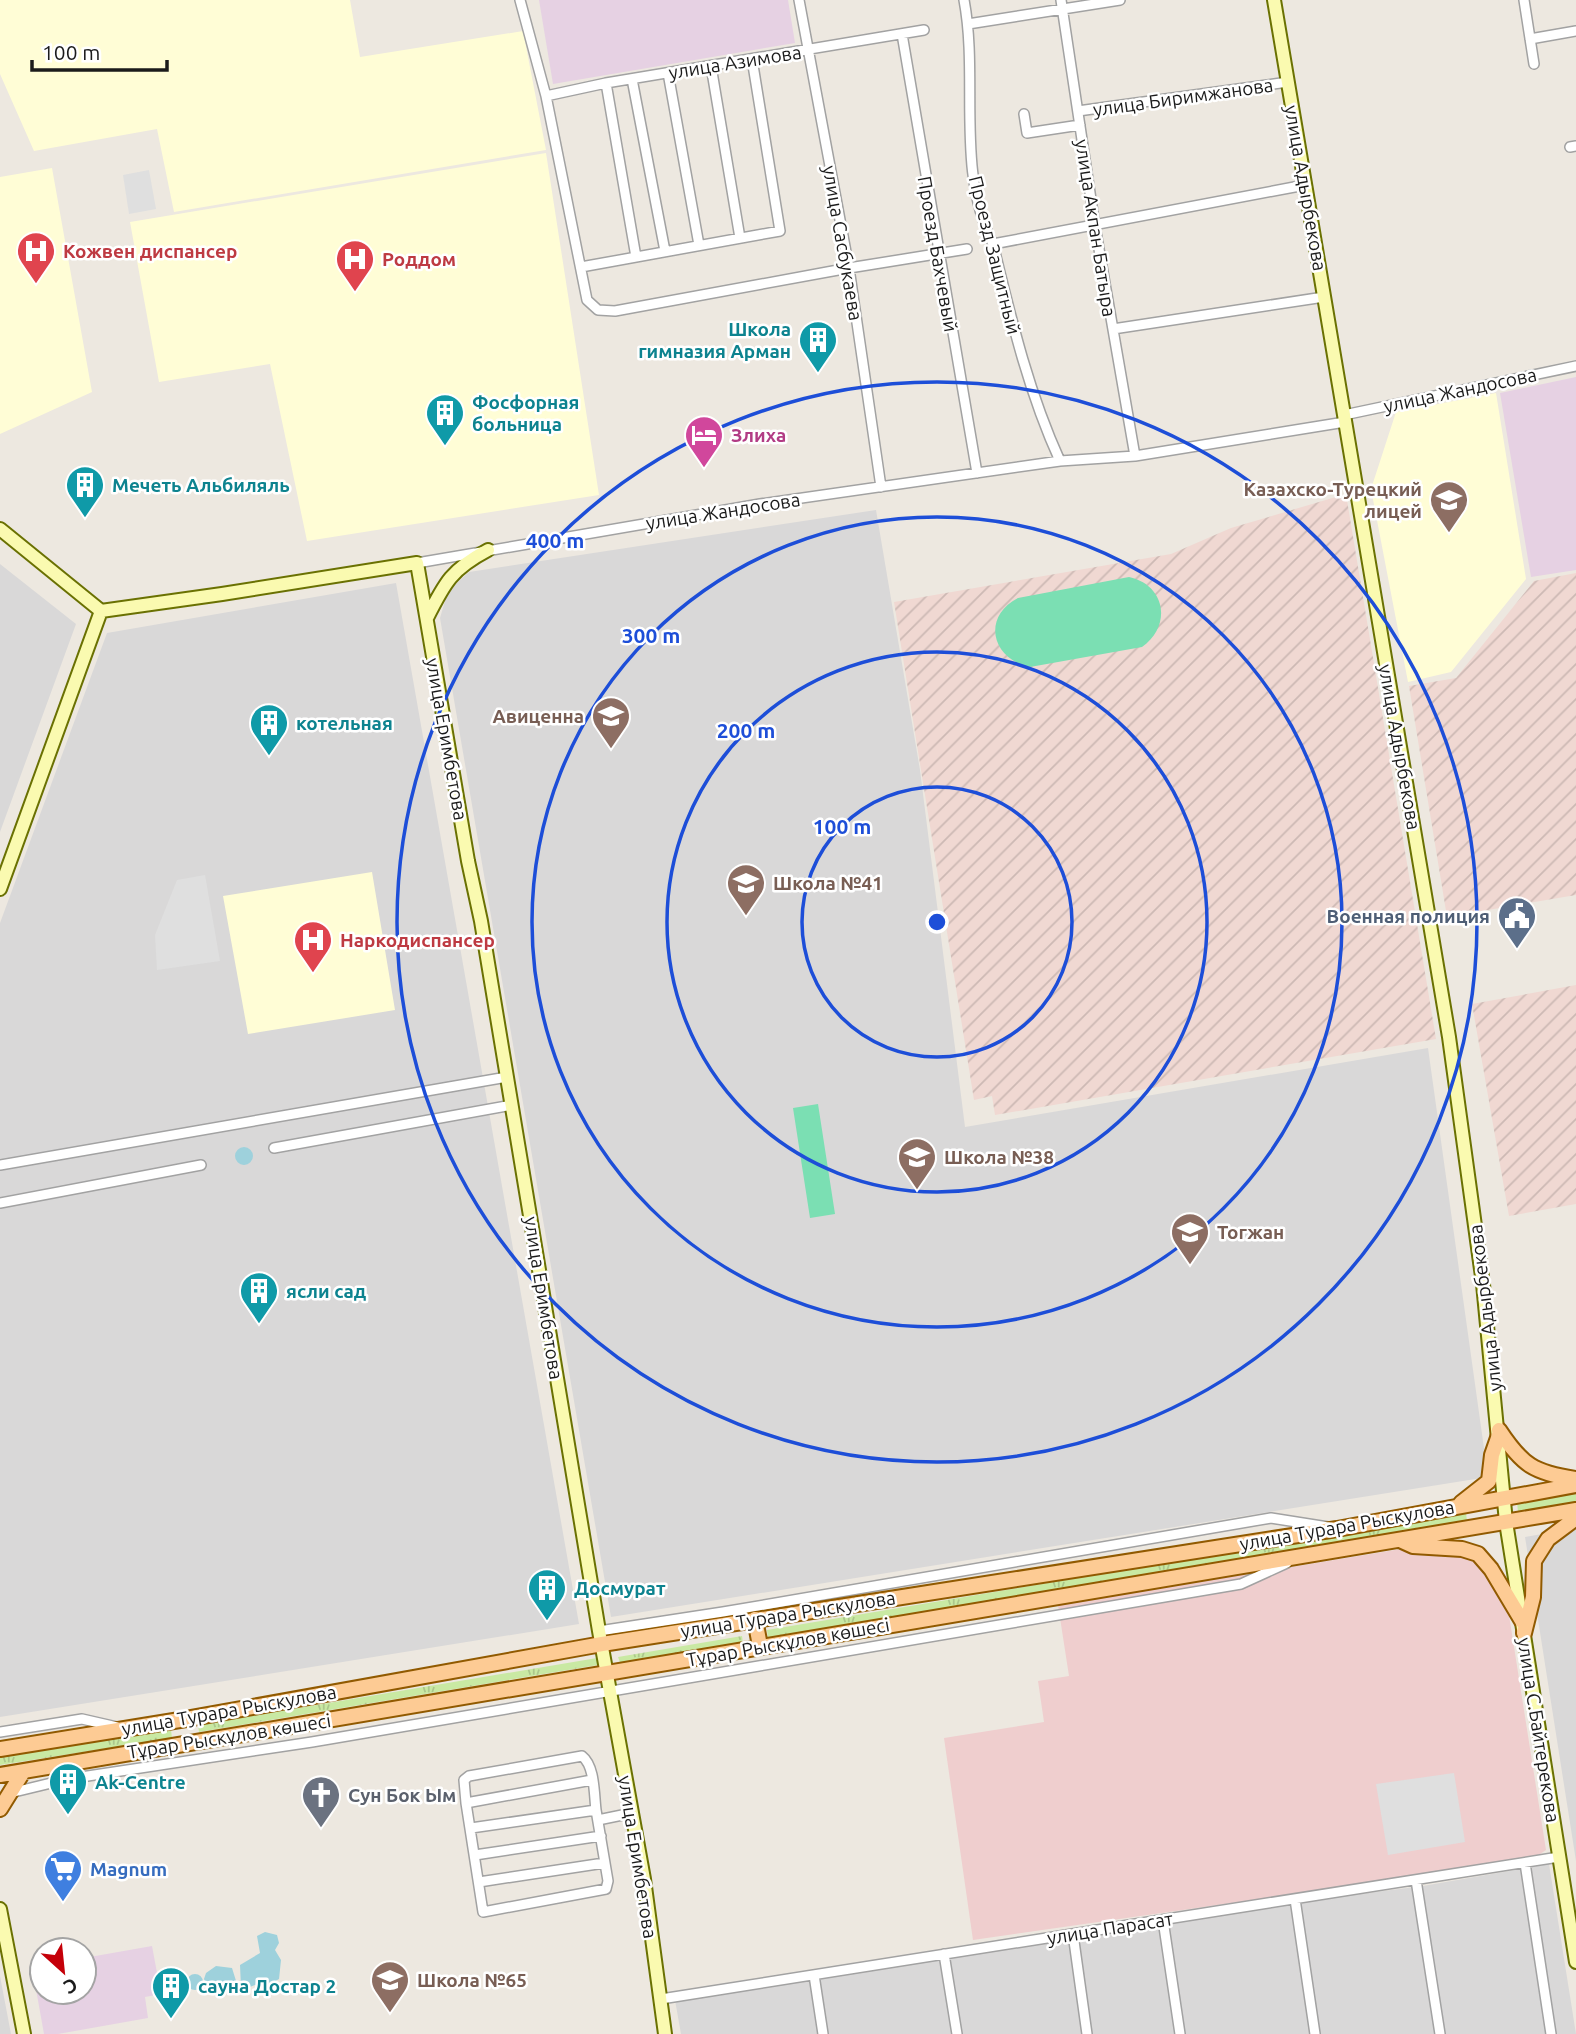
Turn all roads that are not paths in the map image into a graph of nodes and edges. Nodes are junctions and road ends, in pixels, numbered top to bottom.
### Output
1 (520, 0) edge
2 (799, 0) edge
3 (964, 0) edge
4 (1120, 0) edge
5 (1274, 0) edge
6 (1524, 0) edge
7 (1062, 5) edge
8 (968, 24) junction
9 (924, 30) dead end
10 (1576, 31) edge
11 (902, 34) junction
12 (1530, 39) junction
13 (807, 50) junction
14 (752, 59) junction
15 (1534, 64) dead end
16 (711, 66) junction
17 (668, 73) junction
18 (632, 79) junction
19 (1288, 82) junction
20 (606, 83) junction
21 (546, 96) junction
22 (1078, 111) junction
23 (1024, 114) dead end
24 (1080, 125) junction
25 (1305, 185) junction
26 (1095, 226) junction
27 (740, 238) junction
28 (993, 244) junction
29 (699, 245) junction
30 (967, 249) dead end
31 (665, 251) junction
32 (939, 253) junction
33 (636, 257) junction
34 (581, 267) junction
35 (849, 268) junction
36 (1324, 297) junction
37 (1113, 328) junction
38 (1576, 366) edge
39 (1345, 418) junction
40 (1135, 456) junction
41 (1060, 461) junction
42 (976, 473) junction
43 (881, 486) junction
44 (0, 529) edge
45 (488, 550) junction
46 (417, 563) junction
47 (101, 611) junction
48 (426, 618) junction
49 (0, 889) edge
50 (507, 1077) junction
51 (512, 1105) junction
52 (274, 1149) dead end
53 (0, 1165) edge
54 (201, 1165) dead end
55 (0, 1203) edge
56 (1499, 1433) junction
57 (1576, 1479) edge
58 (1576, 1485) edge
59 (1504, 1498) junction
60 (1457, 1506) junction
61 (1576, 1510) edge
62 (1576, 1518) edge
63 (1506, 1522) junction
64 (1337, 1528) junction
65 (1398, 1539) junction
66 (1307, 1554) junction
67 (714, 1614) junction
68 (755, 1619) junction
69 (1523, 1627) junction
70 (679, 1632) junction
71 (601, 1637) junction
72 (760, 1646) junction
73 (608, 1673) junction
74 (612, 1690) junction
75 (186, 1719) junction
76 (122, 1728) junction
77 (0, 1732) edge
78 (188, 1744) junction
79 (0, 1749) edge
80 (23, 1772) junction
81 (0, 1775) edge
82 (592, 1780) junction
83 (9, 1793) junction
84 (467, 1803) junction
85 (0, 1809) edge
86 (632, 1814) junction
87 (597, 1815) junction
88 (471, 1828) junction
89 (601, 1836) junction
90 (475, 1855) junction
91 (1559, 1857) junction
92 (604, 1863) junction
93 (1525, 1863) junction
94 (1416, 1880) junction
95 (479, 1882) junction
96 (1295, 1899) junction
97 (0, 1909) edge
98 (1163, 1920) junction
99 (1073, 1934) junction
100 (944, 1954) junction
101 (1576, 1962) edge
102 (814, 1975) junction
103 (661, 1999) junction
104 (24, 2034) edge
105 (665, 2034) edge
106 (823, 2034) edge
107 (957, 2034) edge
108 (1087, 2034) edge
109 (1180, 2034) edge
110 (1315, 2034) edge
111 (1440, 2034) edge
112 (1551, 2034) edge

1 - 21 street
2 - 13 street, улица Сасбукаева
3 - 8 street, Проезд Защитный
4 - 7 street
5 - 19 main road, улица Адырбекова
6 - 12 street
7 - 8 street
7 - 22 street, улица Акпан Батыра
8 - 28 street, Проезд Защитный
9 - 11 street, улица Азимова
10 - 12 street
11 - 13 street, улица Азимова
11 - 32 street, Проезд Бахчевый
12 - 15 street
13 - 14 street, улица Азимова
13 - 35 street, улица Сасбукаева
14 - 16 street, улица Азимова
14 - 27 street
16 - 17 street, улица Азимова
16 - 27 street
17 - 18 street, улица Азимова
17 - 29 street
18 - 20 street, улица Азимова
18 - 31 street
19 - 22 street, улица Биримжанова
19 - 25 main road, улица Адырбекова
20 - 21 street, улица Азимова
20 - 33 street
21 - 34 street
22 - 24 street, улица Акпан Батыра
23 - 24 street
24 - 26 street, улица Акпан Батыра
25 - 26 street
25 - 36 main road, улица Адырбекова
26 - 28 street
26 - 37 street, улица Акпан Батыра
27 - 29 street
28 - 41 street, Проезд Защитный
29 - 31 street
30 - 32 street
31 - 33 street
32 - 35 street
32 - 42 street, Проезд Бахчевый
33 - 34 street
34 - 35 street
35 - 43 street, улица Сасбукаева
36 - 37 street
36 - 39 main road, улица Адырбекова
37 - 40 street, улица Акпан Батыра
38 - 39 street, улица Жандосова
39 - 40 street, улица Жандосова
39 - 56 main road, улица Адырбекова
40 - 41 street, улица Жандосова
41 - 42 street, улица Жандосова
42 - 43 street, улица Жандосова
43 - 45 street, улица Жандосова
44 - 47 main road
45 - 46 street, улица Жандосова
45 - 48 main road
46 - 47 main road, улица Жандосова
46 - 48 main road, улица Еримбетова
47 - 49 main road
48 - 50 main road, улица Еримбетова
50 - 51 main road, улица Еримбетова
50 - 53 street
51 - 52 street
51 - 71 main road, улица Еримбетова
54 - 55 street
56 - 57 main road
56 - 59 main road, улица Адырбекова
56 - 60 main road
58 - 59 main road, улица Турара Рыскулова
59 - 60 main road, улица Турара Рыскулова
59 - 63 main road, улица С.Байтерекова
60 - 64 main road, улица Турара Рыскулова
61 - 63 main road, Тұрар Рыскұлов көшесі
62 - 69 main road
63 - 65 main road, Тұрар Рыскұлов көшесі
63 - 69 main road, улица С.Байтерекова
64 - 67 street
64 - 68 main road, улица Турара Рыскулова
65 - 66 main road, Тұрар Рыскұлов көшесі
65 - 69 main road
66 - 72 main road, Тұрар Рыскұлов көшесі
66 - 74 street
67 - 70 street
67 - 71 street
68 - 70 main road, улица Турара Рыскулова
68 - 72 main road
69 - 91 main road, улица С.Байтерекова
70 - 71 main road, улица Турара Рыскулова
71 - 73 main road, улица Еримбетова
71 - 75 main road, улица Турара Рыскулова
72 - 73 main road, Тұрар Рыскұлов көшесі
73 - 74 main road, улица Еримбетова
73 - 78 main road, Тұрар Рыскұлов көшесі
74 - 83 street
74 - 86 main road, улица Еримбетова
75 - 76 main road, улица Турара Рыскулова
75 - 78 main road
76 - 77 street
76 - 79 main road, улица Турара Рыскулова
78 - 80 main road, Тұрар Рыскұлов көшесі
80 - 81 main road, Тұрар Рыскұлов көшесі
80 - 83 main road
82 - 84 street
82 - 84 street
82 - 87 street
83 - 85 main road
84 - 88 street
86 - 87 street
86 - 103 main road, улица Еримбетова
87 - 88 street
87 - 89 street
88 - 90 street
89 - 90 street
89 - 92 street
90 - 95 street
91 - 93 street, улица Парасат
91 - 101 main road, улица С.Байтерекова
92 - 95 street
92 - 95 street
93 - 94 street, улица Парасат
93 - 112 street
94 - 96 street, улица Парасат
94 - 111 street
96 - 98 street, улица Парасат
96 - 110 street
97 - 104 main road
98 - 99 street, улица Парасат
98 - 109 street
99 - 100 street, улица Парасат
99 - 108 street
100 - 102 street, улица Парасат
100 - 107 street
102 - 103 street, улица Парасат
102 - 106 street
103 - 105 main road, улица Еримбетова

